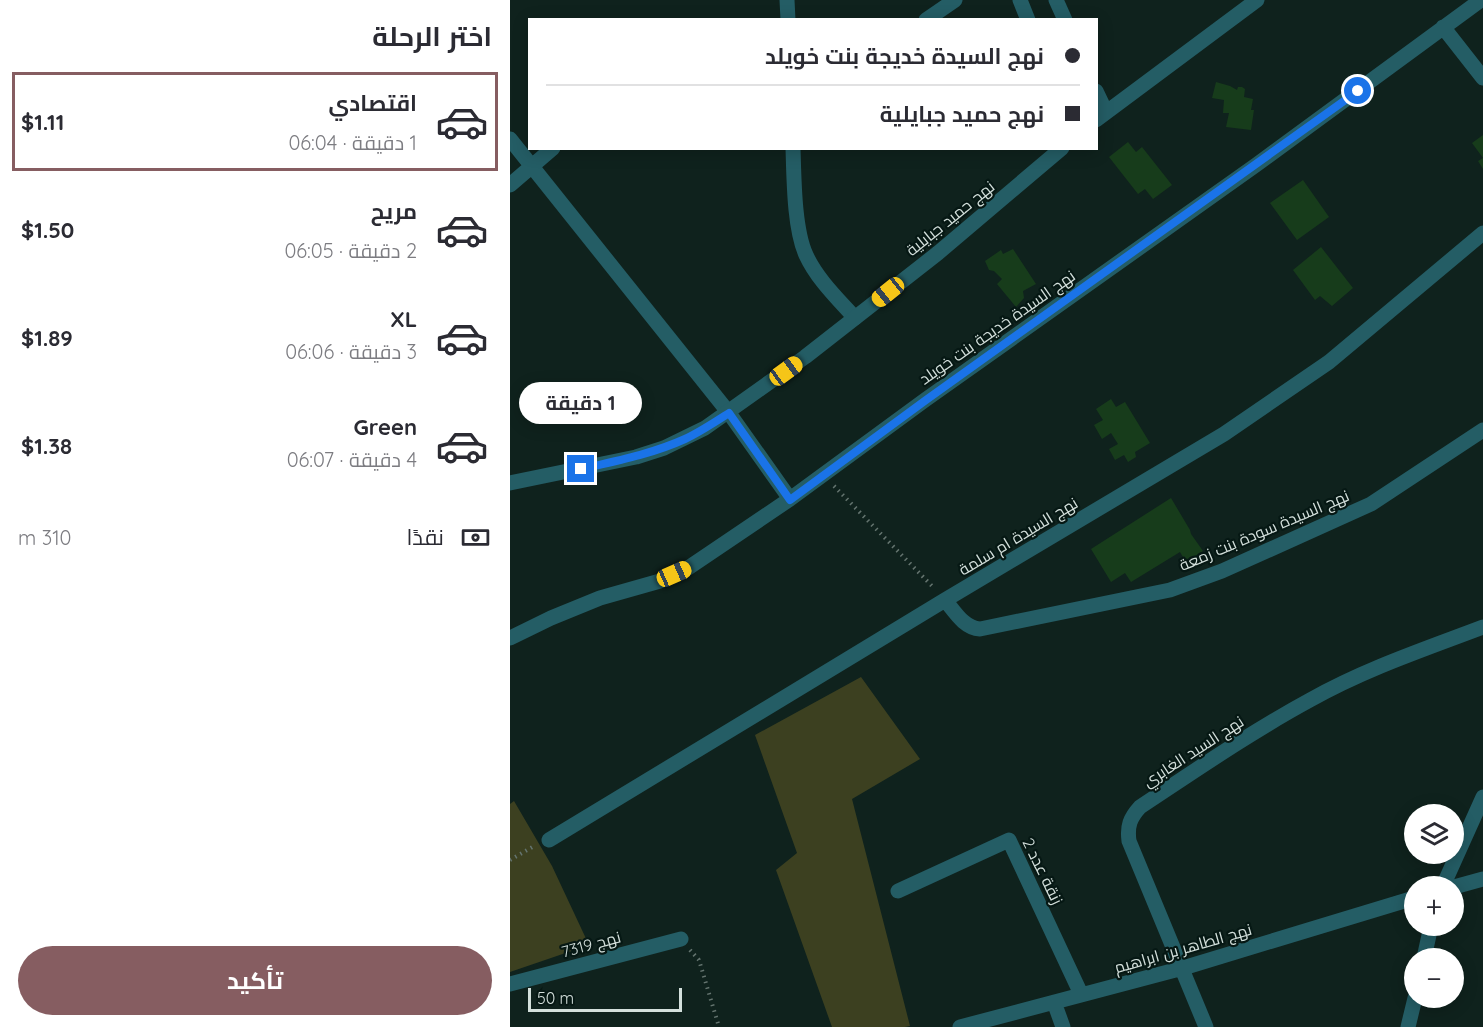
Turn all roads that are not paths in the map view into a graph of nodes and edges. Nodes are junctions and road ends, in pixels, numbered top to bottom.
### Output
1 (787, 0) edge
2 (955, 0) edge
3 (1020, 0) edge
4 (1056, 0) edge
5 (1257, 0) edge
6 (1481, 0) edge
7 (788, 18) edge
8 (929, 18) edge
9 (1027, 18) edge
10 (1064, 18) edge
11 (1443, 27) junction
12 (1483, 78) edge
13 (1098, 101) edge
14 (1101, 116) edge
15 (510, 138) edge
16 (551, 150) edge
17 (793, 150) edge
18 (1060, 150) edge
19 (532, 166) junction
20 (510, 184) edge
21 (1483, 233) edge
22 (855, 318) junction
23 (729, 413) junction
24 (1483, 429) edge
25 (510, 483) edge
26 (790, 500) junction
27 (945, 600) junction
28 (1483, 627) edge
29 (510, 638) edge
30 (1483, 797) edge
31 (549, 840) dead end
32 (1447, 876) edge
33 (1483, 879) edge
34 (1464, 884) edge
35 (898, 891) dead end
36 (1404, 901) edge
37 (681, 939) road end
38 (1183, 968) junction
39 (510, 984) edge
40 (1082, 994) junction
41 (1054, 1002) junction
42 (1413, 1008) edge
43 (960, 1027) edge
44 (1063, 1027) edge
45 (1206, 1027) edge
46 (1408, 1027) edge

1 - 7 street
2 - 8 street
3 - 9 street
4 - 10 street
5 - 14 street
6 - 11 street, نهج السيدة خديجة بنت خويلد
11 - 12 street
11 - 26 street, نهج السيدة خديجة بنت خويلد
13 - 14 street
15 - 19 street
16 - 19 street
17 - 22 street
18 - 22 street, نهج حميد جبايلية
19 - 20 street
19 - 23 street
21 - 27 street, نهج السيدة ام سلمة
22 - 23 street, نهج حميد جبايلية
23 - 25 street, نهج حميد جبايلية
23 - 26 street
24 - 27 street, نهج السيدة سودة بنت زمعة
26 - 29 street, نهج السيدة خديجة بنت خويلد
27 - 31 street, نهج السيدة ام سلمة
28 - 38 street, نهج السيد الغابري
30 - 32 street
33 - 34 street
35 - 40 street, زنقة عدد 2
36 - 38 street, نهج الطاهر بن ابراهيم
37 - 39 street, نهج 7319
38 - 40 street, نهج الطاهر بن ابراهيم
38 - 45 street, نهج السيد الغابري
40 - 41 street, نهج الطاهر بن ابراهيم
41 - 43 street, نهج الطاهر بن ابراهيم
41 - 44 street
42 - 46 street

